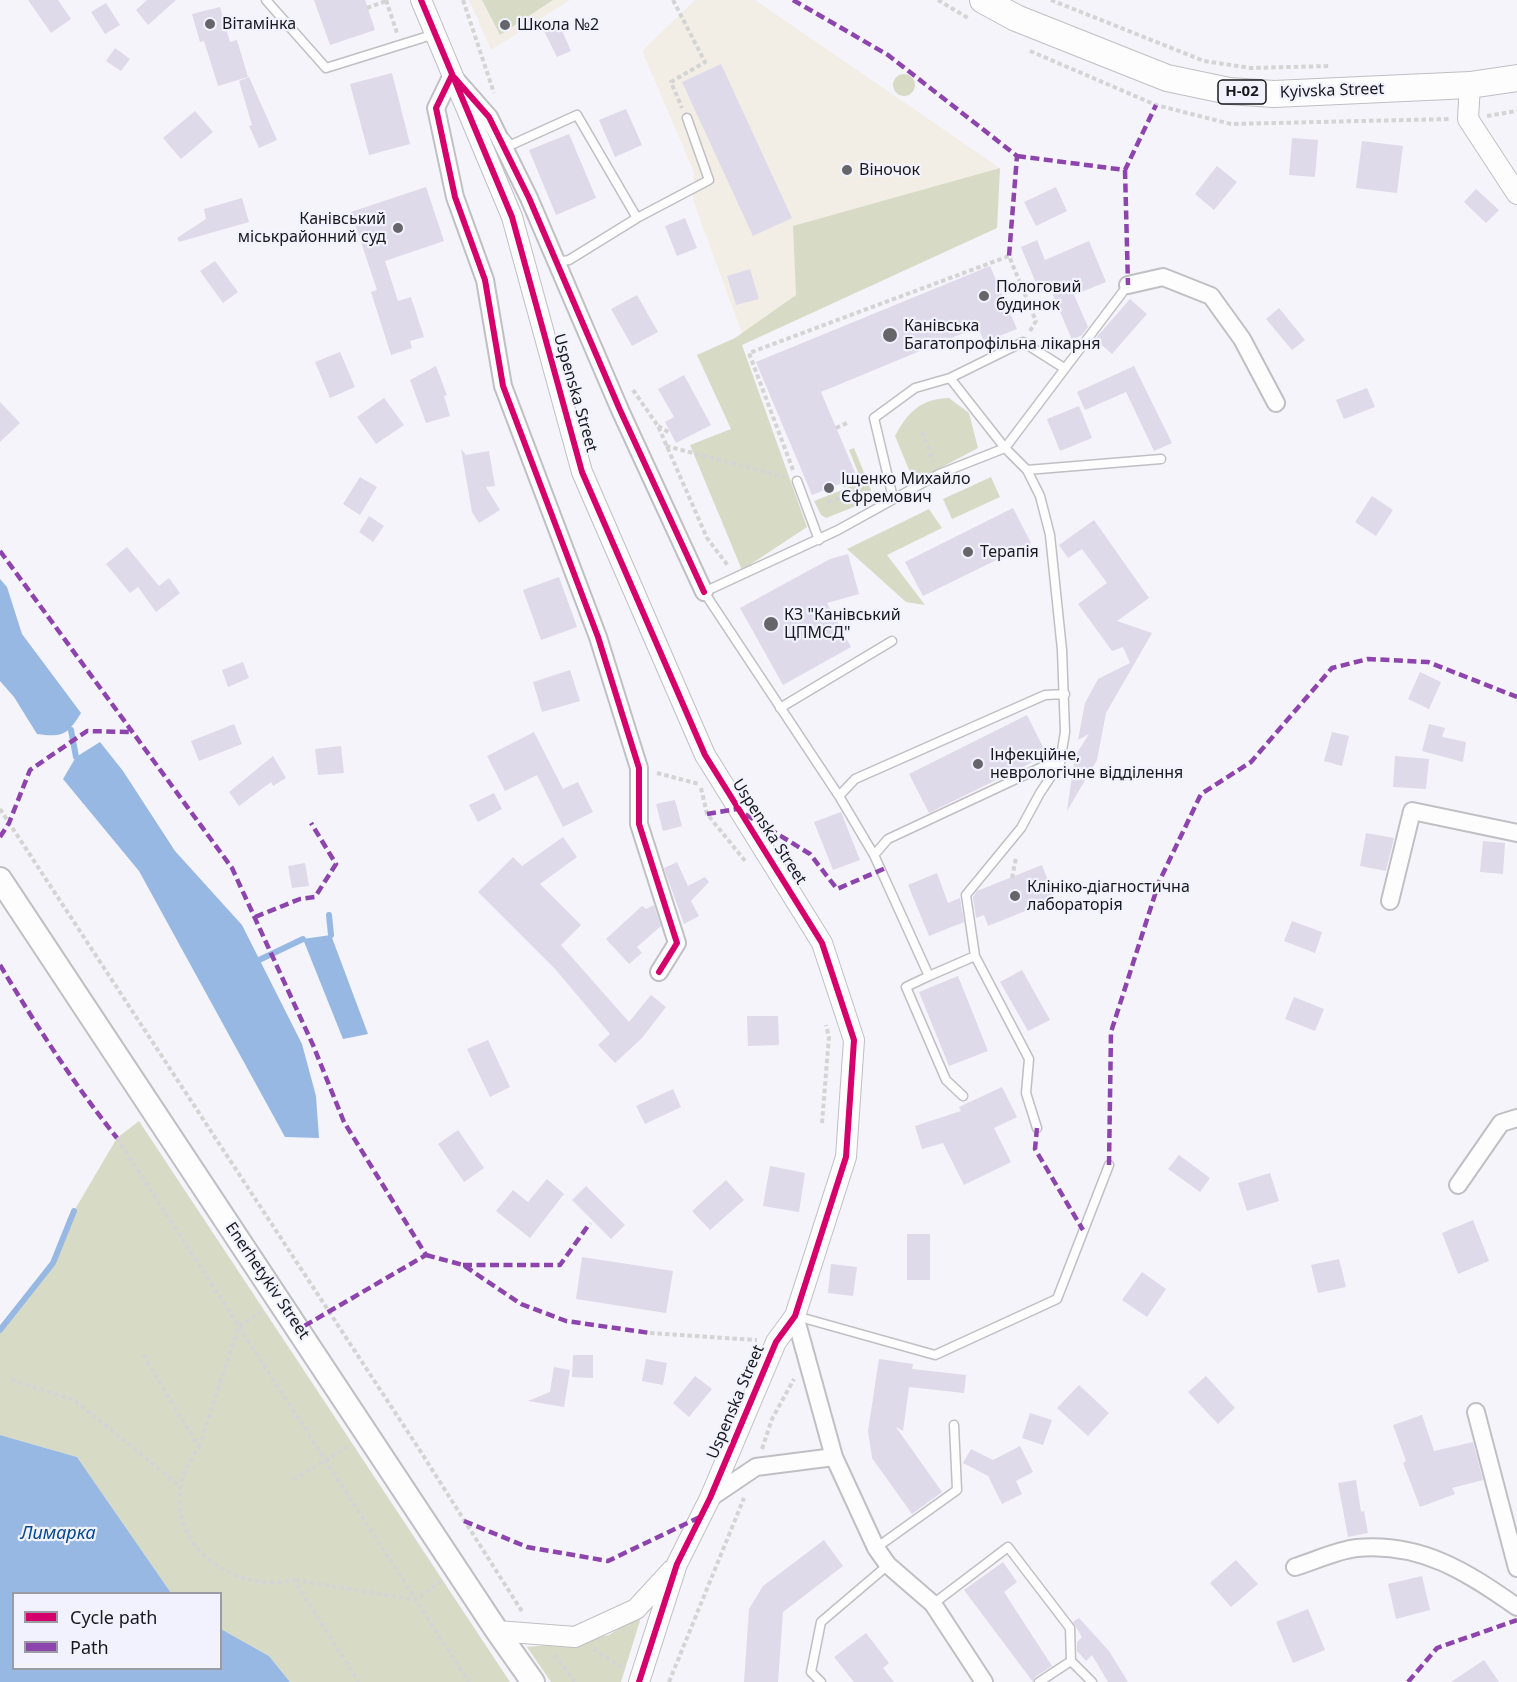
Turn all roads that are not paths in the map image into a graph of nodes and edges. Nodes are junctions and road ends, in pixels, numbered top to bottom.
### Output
1 (266, 0) edge
2 (421, 0) edge
3 (983, 0) edge
4 (435, 34) junction
5 (452, 75) junction
6 (1517, 78) edge
7 (1470, 85) junction
8 (489, 117) junction
9 (687, 118) road end
10 (1517, 195) edge
11 (637, 218) junction
12 (557, 262) junction
13 (1128, 285) joint
14 (1064, 368) junction
15 (950, 378) junction
16 (1276, 403) dead end
17 (1005, 448) junction
18 (1161, 459) dead end
19 (1027, 470) junction
20 (797, 481) road end
21 (893, 498) junction
22 (819, 540) junction
23 (704, 592) junction
24 (892, 642) dead end
25 (1065, 694) junction
26 (780, 708) junction
27 (1060, 763) junction
28 (839, 796) junction
29 (1517, 833) edge
30 (874, 855) junction
31 (0, 879) edge
32 (1390, 901) dead end
33 (975, 956) junction
34 (659, 972) dead end
35 (929, 976) junction
36 (963, 1096) dead end
37 (1517, 1118) edge
38 (1037, 1128) dead end
39 (1109, 1165) dead end
40 (1458, 1185) dead end
41 (795, 1316) junction
42 (1476, 1412) dead end
43 (954, 1425) dead end
44 (834, 1456) junction
45 (710, 1498) junction
46 (876, 1548) junction
47 (677, 1564) junction
48 (888, 1565) junction
49 (1295, 1567) dead end
50 (1517, 1568) edge
51 (933, 1604) junction
52 (1517, 1608) edge
53 (496, 1631) junction
54 (1071, 1661) junction
55 (640, 1681) edge
56 (533, 1682) edge
57 (821, 1682) edge
58 (984, 1682) edge
59 (1039, 1682) edge
60 (1092, 1682) edge

1 - 4 lane
2 - 4 street, Uspenska Street
3 - 7 main road, Kyivska Street / Н-02
4 - 5 street, Uspenska Street
5 - 8 street
5 - 34 street
5 - 41 street, Uspenska Street
6 - 7 main road, Kyivska Street / Н-02
7 - 10 street
8 - 11 lane
8 - 12 street
9 - 11 lane
11 - 12 lane
12 - 23 street
13 - 14 lane
13 - 16 street
14 - 15 lane
14 - 17 lane
15 - 17 lane
15 - 21 lane
17 - 19 lane
17 - 21 lane
18 - 19 lane
19 - 25 lane
20 - 22 lane
21 - 22 lane
22 - 23 lane
23 - 26 lane
24 - 26 lane
25 - 27 lane
25 - 28 lane
26 - 28 lane
27 - 30 lane
27 - 33 lane
28 - 30 lane
29 - 32 street
30 - 35 lane
31 - 53 main road, Enerhetykiv Street
33 - 35 lane
33 - 38 lane
35 - 36 lane
37 - 40 street
39 - 41 lane
41 - 44 street
41 - 45 street, Uspenska Street
42 - 50 street
43 - 46 lane
44 - 45 street, Uspenska Street
44 - 46 street
45 - 47 street, Uspenska Street
46 - 48 street
47 - 53 street
47 - 55 street, Uspenska Street
48 - 51 street
48 - 57 lane
49 - 52 street
51 - 54 lane
51 - 58 street
53 - 56 main road, Enerhetykiv Street
54 - 59 lane
54 - 60 lane

